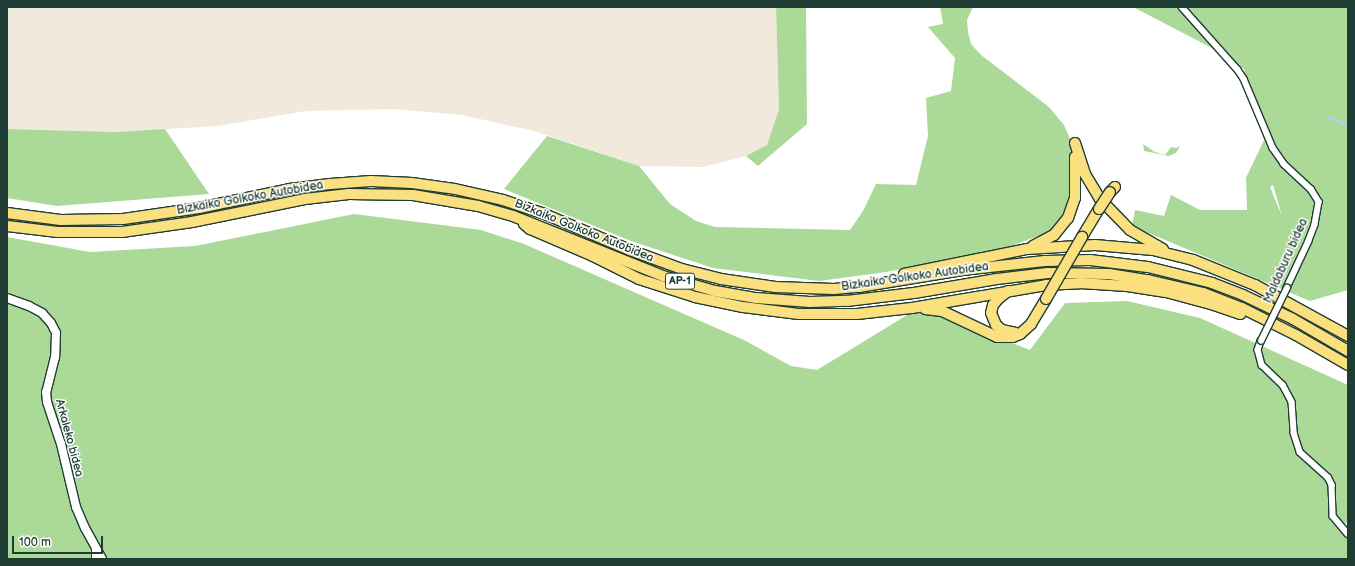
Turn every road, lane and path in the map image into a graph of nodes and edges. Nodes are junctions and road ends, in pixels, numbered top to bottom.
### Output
1 (1182, 7) edge
2 (1113, 190) dead end
3 (7, 213) edge
4 (513, 216) junction
5 (7, 226) edge
6 (1027, 248) junction
7 (1168, 253) junction
8 (887, 283) junction
9 (1009, 290) junction
10 (7, 298) edge
11 (912, 308) junction
12 (1263, 319) junction
13 (1024, 331) junction
14 (1348, 336) edge
15 (1348, 351) edge
16 (1348, 366) edge
17 (1348, 534) edge
18 (95, 548) junction
19 (95, 559) edge
20 (102, 559) edge

1 - 17 street, Maldaburu bidea, bridge
2 - 13 highway, bridge
3 - 8 highway, Bizkaiko Golkoko Autobidea / AP-1
4 - 5 highway, Bizkaiko Golkoko Autobidea / AP-1
4 - 11 highway
4 - 12 highway, Bizkaiko Golkoko Autobidea / AP-1
6 - 7 highway
6 - 7 highway
6 - 8 highway
7 - 14 highway
8 - 15 highway, Bizkaiko Golkoko Autobidea / AP-1
9 - 11 highway
9 - 12 highway
9 - 13 highway
10 - 18 street, Arkaleko bidea
11 - 13 highway
12 - 16 highway, Bizkaiko Golkoko Autobidea / AP-1
18 - 19 street
18 - 20 street, Arkaleko bidea

